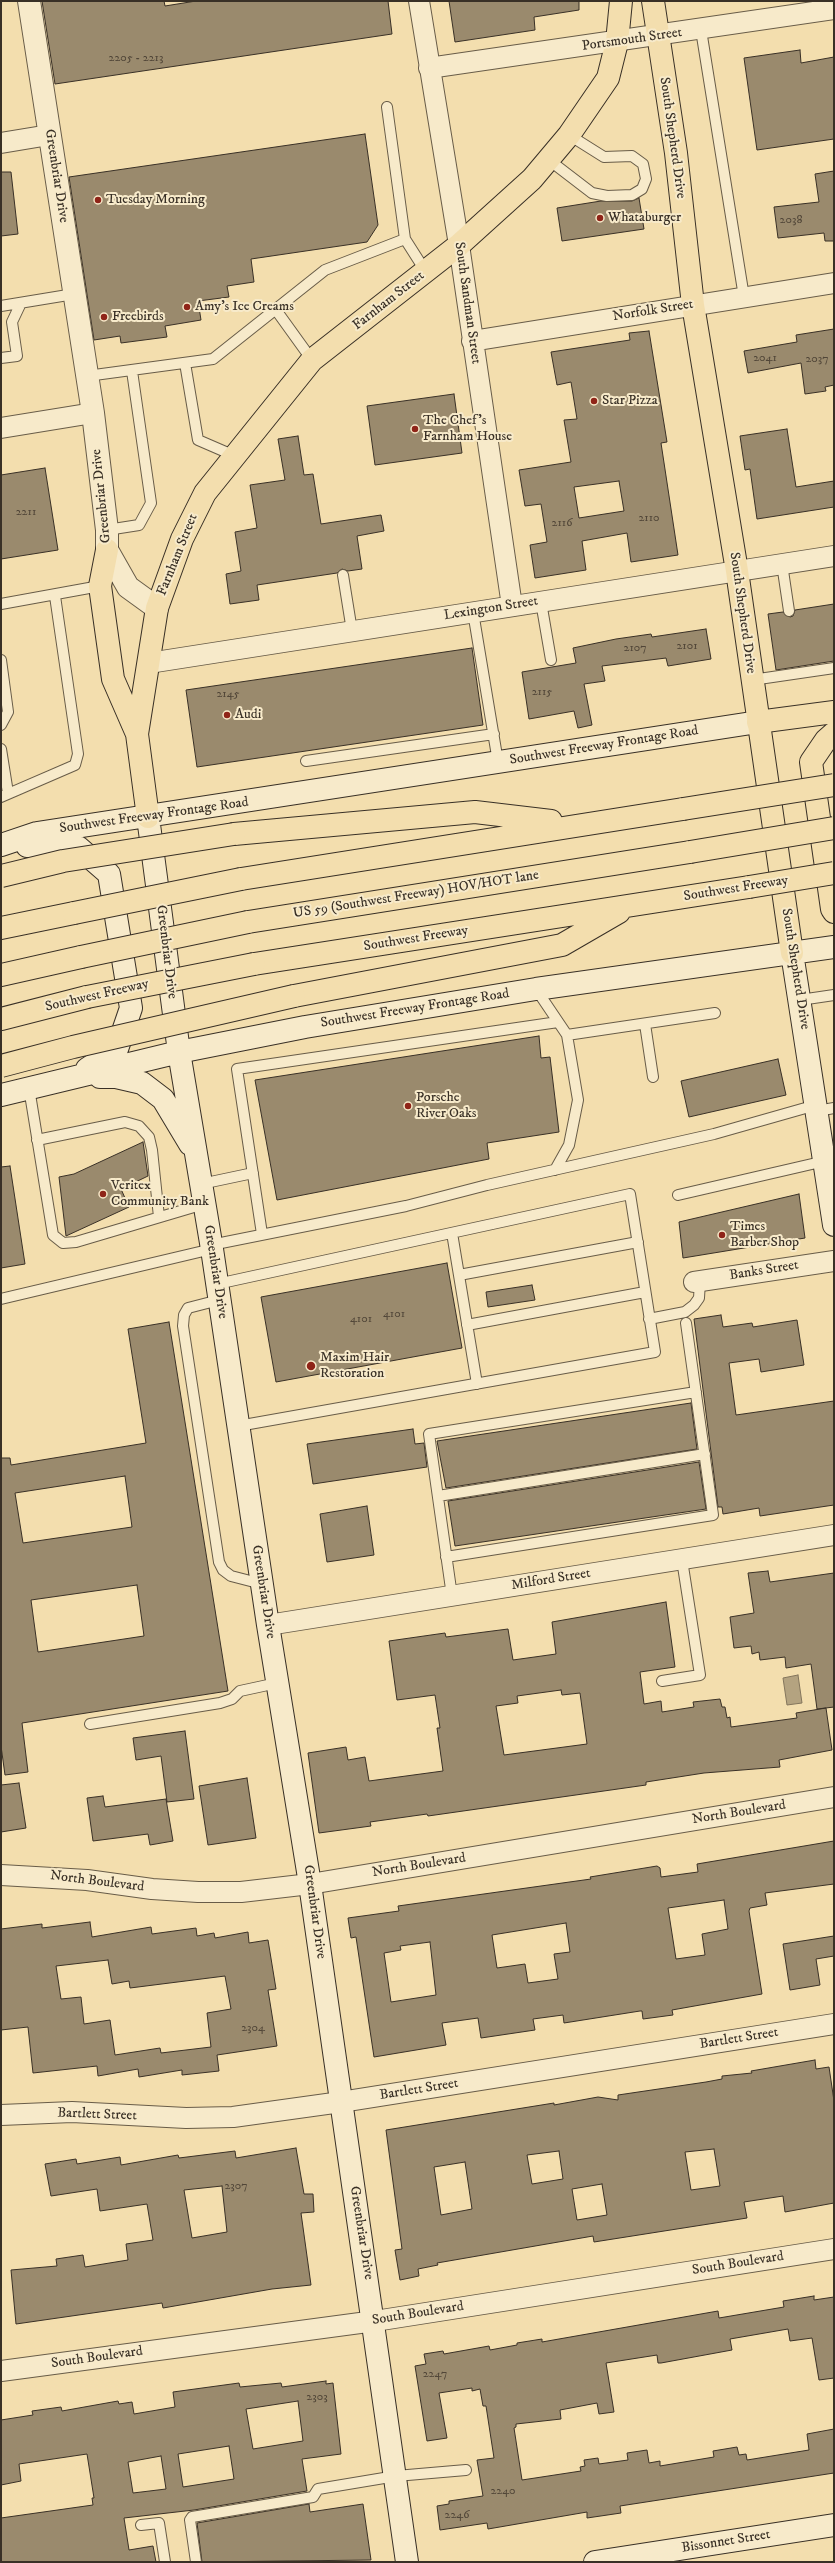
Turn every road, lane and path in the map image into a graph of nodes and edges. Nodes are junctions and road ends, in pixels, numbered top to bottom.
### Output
1 (29, 1) edge
2 (419, 1) edge
3 (621, 1) edge
4 (653, 1) edge
5 (834, 10) edge
6 (701, 30) junction
7 (658, 36) junction
8 (617, 42) junction
9 (429, 68) junction
10 (387, 107) dead end
11 (49, 135) junction
12 (570, 136) junction
13 (1, 143) edge
14 (549, 160) junction
15 (404, 239) junction
16 (459, 245) junction
17 (426, 272) junction
18 (834, 283) edge
19 (74, 294) junction
20 (744, 297) junction
21 (21, 303) junction
22 (693, 305) junction
23 (1, 306) edge
24 (276, 310) junction
25 (472, 341) junction
26 (1, 358) edge
27 (312, 360) junction
28 (185, 363) junction
29 (132, 371) junction
30 (87, 376) junction
31 (92, 413) junction
32 (1, 428) edge
33 (235, 456) junction
34 (107, 540) junction
35 (834, 556) edge
36 (782, 564) junction
37 (737, 571) junction
38 (343, 575) dead end
39 (100, 586) junction
40 (55, 596) junction
41 (541, 602) junction
42 (1, 604) edge
43 (512, 606) junction
44 (157, 608) junction
45 (789, 611) dead end
46 (473, 612) junction
47 (352, 631) junction
48 (1, 660) edge
49 (551, 660) dead end
50 (149, 663) junction
51 (834, 668) edge
52 (752, 680) junction
53 (834, 712) edge
54 (758, 722) junction
55 (1, 725) edge
56 (834, 733) edge
57 (137, 734) junction
58 (494, 734) junction
59 (1, 749) edge
60 (306, 761) dead end
61 (498, 762) junction
62 (834, 785) edge
63 (5, 795) edge
64 (148, 817) junction
65 (576, 825) junction
66 (834, 828) edge
67 (1, 845) edge
68 (1, 849) edge
69 (834, 873) edge
70 (1, 876) edge
71 (631, 905) junction
72 (834, 912) edge
73 (1, 928) edge
74 (834, 947) edge
75 (792, 953) junction
76 (1, 975) edge
77 (536, 989) junction
78 (834, 995) edge
79 (800, 1000) junction
80 (715, 1013) dead end
81 (1, 1019) edge
82 (558, 1022) junction
83 (645, 1024) junction
84 (567, 1035) junction
85 (179, 1052) junction
86 (1, 1066) edge
87 (77, 1077) junction
88 (653, 1077) dead end
89 (29, 1088) junction
90 (1, 1095) edge
91 (822, 1108) edge
92 (38, 1140) junction
93 (196, 1154) junction
94 (824, 1162) junction
95 (556, 1170) junction
96 (253, 1173) junction
97 (202, 1194) junction
98 (678, 1194) dead end
99 (159, 1217) junction
100 (834, 1225) edge
101 (452, 1233) junction
102 (262, 1234) junction
103 (638, 1242) junction
104 (212, 1247) junction
105 (834, 1261) edge
106 (459, 1275) junction
107 (697, 1282) joint
108 (218, 1292) junction
109 (646, 1292) junction
110 (1, 1299) edge
111 (650, 1318) junction
112 (686, 1323) dead end
113 (467, 1325) junction
114 (477, 1384) junction
115 (696, 1392) junction
116 (238, 1426) junction
117 (705, 1454) junction
118 (438, 1496) junction
119 (834, 1536) edge
120 (446, 1557) junction
121 (682, 1560) junction
122 (262, 1584) junction
123 (452, 1596) junction
124 (268, 1625) junction
125 (662, 1682) dead end
126 (277, 1683) junction
127 (90, 1724) dead end
128 (834, 1797) edge
129 (1, 1875) edge
130 (310, 1884) junction
131 (834, 2024) edge
132 (341, 2102) junction
133 (1, 2115) edge
134 (834, 2248) edge
135 (375, 2321) junction
136 (1, 2371) edge
137 (466, 2470) dead end
138 (396, 2476) junction
139 (834, 2525) edge
140 (141, 2526) dead end
141 (165, 2562) edge
142 (196, 2562) edge
143 (407, 2562) edge
144 (595, 2562) edge

1 - 11 main road, Greenbriar Drive
2 - 9 street, South Sandman Street
3 - 8 main road, Farnham Street
4 - 7 main road, South Shepherd Drive
5 - 6 street, Portsmouth Street
6 - 7 street, Portsmouth Street
6 - 20 lane
7 - 8 street, Portsmouth Street
7 - 22 main road, South Shepherd Drive
8 - 9 street, Portsmouth Street
8 - 12 main road, Farnham Street
9 - 16 street, South Sandman Street
10 - 15 lane
11 - 13 street
11 - 19 main road, Greenbriar Drive
12 - 14 main road, Farnham Street
12 - 14 lane
14 - 16 main road, Farnham Street
15 - 17 lane
15 - 24 lane
16 - 17 main road, Farnham Street
16 - 25 street, South Sandman Street
17 - 27 main road, Farnham Street
18 - 20 street, Norfolk Street
19 - 21 lane
19 - 30 main road, Greenbriar Drive
20 - 22 street, Norfolk Street
21 - 23 lane
21 - 26 lane
22 - 25 street, Norfolk Street
22 - 37 main road, South Shepherd Drive
24 - 27 lane
24 - 28 lane
25 - 43 street, South Sandman Street
27 - 33 main road, Farnham Street
28 - 29 lane
28 - 33 lane
29 - 30 lane
29 - 34 lane
30 - 31 main road, Greenbriar Drive
31 - 32 street
31 - 34 main road, Greenbriar Drive
33 - 44 main road, Farnham Street
34 - 39 main road
34 - 44 main road, Greenbriar Drive
35 - 36 street, Lexington Street
36 - 37 street, Lexington Street
36 - 45 lane
37 - 41 street, Lexington Street
37 - 52 main road, South Shepherd Drive
38 - 47 lane
39 - 40 lane
39 - 57 main road
40 - 42 lane
40 - 63 lane
41 - 43 street, Lexington Street
41 - 49 lane
43 - 46 street, Lexington Street
44 - 50 main road, Greenbriar Drive
46 - 47 street, Lexington Street
46 - 58 lane
47 - 50 street, Lexington Street
48 - 55 lane
50 - 57 main road, Greenbriar Drive
51 - 52 lane
52 - 54 main road, South Shepherd Drive
53 - 54 main road
54 - 61 main road, Southwest Freeway Frontage Road
54 - 75 main road, South Shepherd Drive
56 - 72 main road
57 - 64 main road, Greenbriar Drive
58 - 60 lane
58 - 61 lane
59 - 63 lane
61 - 64 main road, Southwest Freeway Frontage Road
62 - 65 main road, bridge
64 - 67 main road, Southwest Freeway Frontage Road
64 - 85 main road, Greenbriar Drive
65 - 70 main road, bridge
65 - 73 main road, bridge
66 - 76 main road, US 59 (Southwest Freeway) HOV/HOT lane, bridge
68 - 87 main road
69 - 71 main road, Southwest Freeway, bridge
71 - 81 main road, Southwest Freeway, bridge
71 - 86 main road, bridge
74 - 75 main road, Southwest Freeway Frontage Road
75 - 77 main road, Southwest Freeway Frontage Road
75 - 79 main road, South Shepherd Drive
77 - 82 lane
77 - 85 main road, Southwest Freeway Frontage Road
78 - 79 lane
79 - 91 main road, South Shepherd Drive
80 - 83 lane
82 - 84 lane
82 - 96 lane
83 - 84 lane
83 - 88 lane
84 - 95 lane
85 - 87 main road, Southwest Freeway Frontage Road
85 - 93 main road, Greenbriar Drive
87 - 89 main road, Southwest Freeway Frontage Road
87 - 93 main road
89 - 90 main road, Southwest Freeway Frontage Road
89 - 92 lane
91 - 94 main road, South Shepherd Drive
91 - 95 lane
92 - 99 lane
92 - 99 lane
93 - 97 main road, Greenbriar Drive
94 - 98 lane
94 - 100 main road, South Shepherd Drive
95 - 102 lane
96 - 97 lane
96 - 102 lane
97 - 99 lane
97 - 104 main road, Greenbriar Drive
101 - 103 lane
101 - 106 lane
101 - 108 lane
102 - 104 lane
103 - 106 lane
103 - 109 lane
104 - 108 main road, Greenbriar Drive
104 - 110 lane
105 - 107 street, Banks Street
106 - 113 lane
107 - 111 lane
108 - 116 main road, Greenbriar Drive
108 - 122 lane
109 - 111 lane
109 - 113 lane
111 - 114 lane
112 - 115 lane
113 - 114 lane
114 - 116 lane
115 - 117 lane
115 - 118 lane
116 - 122 main road, Greenbriar Drive
117 - 118 lane
117 - 120 lane
118 - 120 lane
119 - 121 street, Milford Street
120 - 123 lane
121 - 123 street, Milford Street
121 - 125 lane
122 - 124 main road, Greenbriar Drive
123 - 124 street, Milford Street
124 - 126 main road, Greenbriar Drive
126 - 127 lane
126 - 130 main road, Greenbriar Drive
128 - 130 street, North Boulevard
129 - 130 street, North Boulevard
130 - 132 main road, Greenbriar Drive
131 - 132 street, Bartlett Street
132 - 133 street, Bartlett Street
132 - 135 main road, Greenbriar Drive
134 - 135 street, South Boulevard
135 - 136 street, South Boulevard
135 - 138 main road, Greenbriar Drive
137 - 138 lane
138 - 142 lane
138 - 143 main road, Greenbriar Drive
139 - 144 main road, Bissonnet Street
140 - 141 lane

